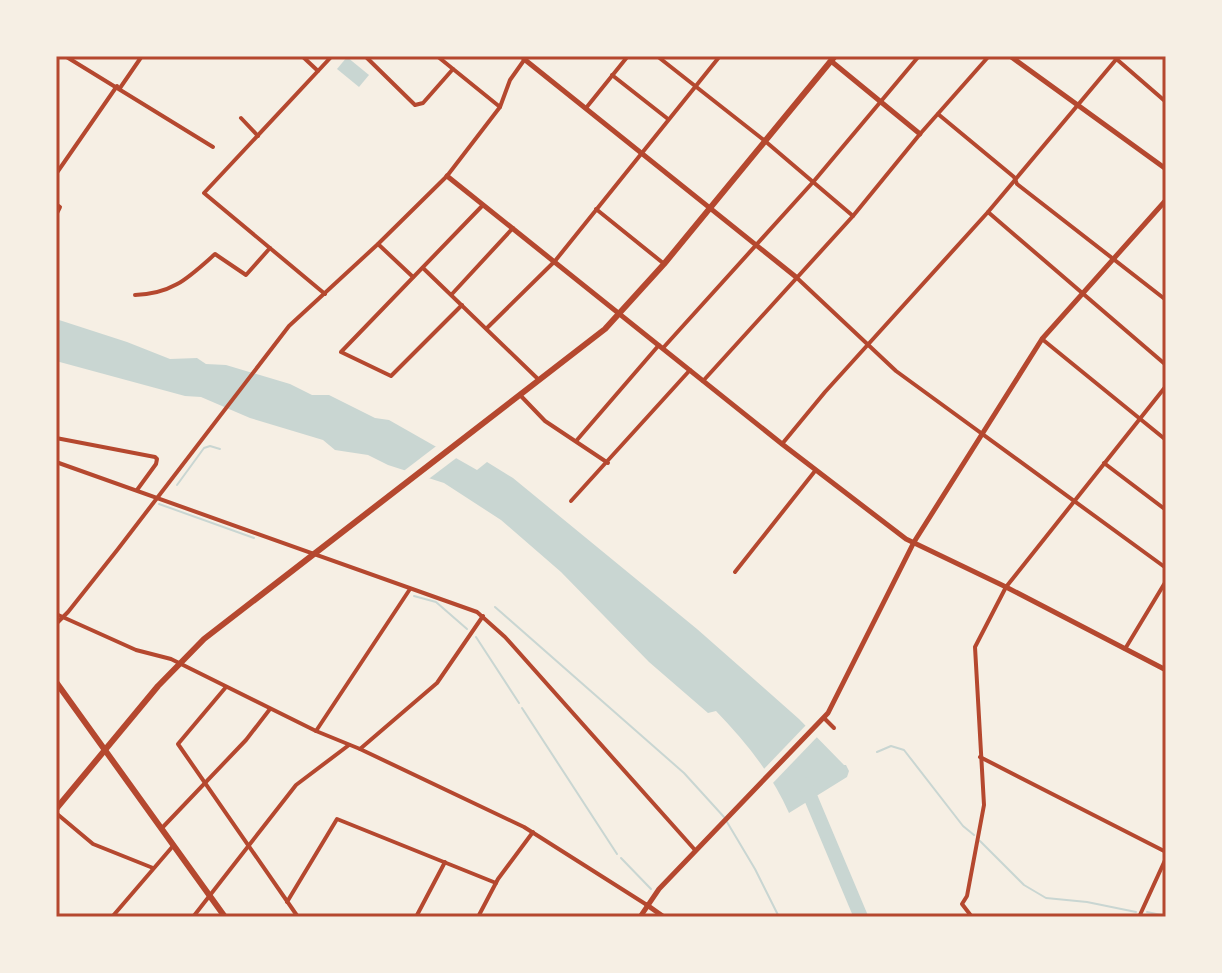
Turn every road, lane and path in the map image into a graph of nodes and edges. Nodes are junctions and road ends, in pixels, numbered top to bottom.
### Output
1 (142, 56) edge
2 (302, 56) edge
3 (332, 56) edge
4 (365, 56) edge
5 (437, 56) edge
6 (628, 56) edge
7 (657, 56) edge
8 (720, 56) edge
9 (824, 56) edge
10 (919, 56) edge
11 (989, 56) edge
12 (1010, 56) edge
13 (69, 57) edge
14 (524, 57) edge
15 (1116, 57) edge
16 (833, 59) edge
17 (453, 69) junction
18 (318, 71) junction
19 (612, 75) junction
20 (119, 87) junction
21 (695, 87) junction
22 (880, 101) junction
23 (1166, 102) edge
24 (1079, 106) junction
25 (500, 107) junction
26 (586, 108) junction
27 (938, 114) junction
28 (241, 118) dead end
29 (668, 119) junction
30 (920, 134) junction
31 (258, 136) junction
32 (765, 141) junction
33 (213, 147) dead end
34 (641, 153) junction
35 (1166, 169) edge
36 (56, 174) edge
37 (447, 176) junction
38 (814, 181) junction
39 (1015, 181) junction
40 (1166, 200) edge
41 (56, 204) edge
42 (483, 205) junction
43 (710, 208) junction
44 (596, 209) junction
45 (988, 212) junction
46 (56, 215) edge
47 (853, 216) junction
48 (513, 228) junction
49 (378, 244) junction
50 (755, 245) junction
51 (270, 248) junction
52 (1113, 260) junction
53 (555, 261) junction
54 (664, 264) junction
55 (422, 267) junction
56 (413, 277) junction
57 (796, 277) junction
58 (1084, 293) junction
59 (325, 294) junction
60 (135, 295) dead end
61 (451, 295) junction
62 (1166, 300) edge
63 (462, 305) junction
64 (620, 314) junction
65 (487, 328) junction
66 (1042, 339) junction
67 (868, 345) junction
68 (661, 347) junction
69 (1166, 365) edge
70 (690, 370) junction
71 (539, 380) junction
72 (703, 381) junction
73 (1166, 386) edge
74 (520, 395) junction
75 (1139, 418) junction
76 (981, 435) junction
77 (56, 438) edge
78 (577, 440) junction
79 (1166, 440) edge
80 (782, 444) junction
81 (56, 462) edge
82 (608, 463) junction
83 (1104, 463) junction
84 (815, 471) junction
85 (137, 491) junction
86 (157, 498) junction
87 (571, 501) dead end
88 (1073, 502) junction
89 (1166, 510) edge
90 (914, 542) junction
91 (314, 553) junction
92 (1166, 568) edge
93 (735, 572) dead end
94 (1166, 581) edge
95 (1006, 587) junction
96 (410, 589) junction
97 (56, 614) edge
98 (483, 616) junction
99 (64, 617) junction
100 (56, 624) edge
101 (1125, 649) junction
102 (179, 664) junction
103 (1166, 670) edge
104 (56, 682) edge
105 (226, 687) junction
106 (270, 709) junction
107 (822, 720) junction
108 (834, 728) dead end
109 (316, 731) junction
110 (349, 745) junction
111 (106, 748) junction
112 (360, 749) junction
113 (980, 757) junction
114 (204, 784) junction
115 (56, 811) edge
116 (162, 828) junction
117 (533, 832) junction
118 (174, 845) junction
119 (249, 847) junction
120 (695, 850) junction
121 (1166, 855) edge
122 (445, 862) junction
123 (153, 868) junction
124 (496, 883) junction
125 (210, 896) junction
126 (287, 902) junction
127 (647, 905) junction
128 (112, 917) edge
129 (193, 917) edge
130 (225, 917) edge
131 (298, 917) edge
132 (416, 917) edge
133 (478, 917) edge
134 (640, 917) edge
135 (664, 917) edge
136 (972, 917) edge
137 (1139, 917) edge

1 - 20 street
2 - 18 street
3 - 18 street
4 - 17 street
5 - 17 street
6 - 19 street
7 - 21 street
8 - 21 street
9 - 16 main road
10 - 22 street
11 - 27 street
12 - 24 street
13 - 20 street
14 - 25 street
14 - 26 street
15 - 23 street
15 - 24 street
16 - 22 street
16 - 32 main road
17 - 25 street
18 - 31 street
19 - 26 street
19 - 29 street
20 - 33 street
20 - 36 street
21 - 29 street
21 - 32 street
22 - 30 street
22 - 38 street
24 - 35 street
24 - 39 street
25 - 37 street
26 - 34 street
27 - 30 street
27 - 39 street
28 - 31 street
29 - 34 street
30 - 47 street
31 - 51 street
32 - 38 street
32 - 43 main road
34 - 43 street
34 - 44 street
37 - 42 street
37 - 49 street
38 - 47 street
38 - 50 street
39 - 45 street
39 - 52 street
40 - 52 street
41 - 46 street
42 - 48 street
42 - 55 street
43 - 50 street
43 - 54 main road
44 - 53 street
44 - 54 street
45 - 58 street
45 - 67 street
47 - 57 street
48 - 53 street
48 - 61 street
49 - 56 street
49 - 59 street
50 - 57 street
50 - 68 street
51 - 59 street
51 - 60 street
52 - 58 street
52 - 62 street
53 - 64 street
53 - 65 street
54 - 64 main road
55 - 56 street
55 - 61 street
56 - 63 street
57 - 67 street
57 - 72 street
58 - 66 street
58 - 69 street
59 - 86 street
61 - 63 street
63 - 65 street
64 - 68 street
64 - 71 main road
65 - 71 street
66 - 75 street
66 - 76 street
67 - 76 street
67 - 80 street
68 - 70 street
68 - 78 street
70 - 72 street
70 - 82 street
71 - 74 main road
72 - 80 street
73 - 75 street
74 - 78 street
74 - 91 main road
75 - 79 street
75 - 83 street
76 - 88 street
76 - 90 street
77 - 85 street
78 - 82 street
80 - 84 street
81 - 85 street
82 - 87 street
83 - 88 street
83 - 89 street
84 - 90 street
84 - 93 street
85 - 86 street
86 - 91 street
86 - 99 street
88 - 92 street
88 - 95 street
90 - 95 street
90 - 107 street
91 - 96 street
91 - 102 main road
94 - 101 street
95 - 101 street
95 - 113 street
96 - 98 street
96 - 109 street
97 - 99 street
98 - 112 street
98 - 120 street
99 - 100 street
99 - 102 street
101 - 103 street
102 - 105 street
102 - 111 main road
104 - 111 main road
105 - 106 street
105 - 114 street
106 - 109 street
106 - 114 street
107 - 108 street
107 - 120 street
109 - 110 street
110 - 112 street
110 - 119 street
111 - 115 main road
111 - 116 main road
112 - 117 street
113 - 121 street
113 - 136 street
114 - 116 street
114 - 119 street
115 - 123 street
116 - 118 main road
117 - 124 street
117 - 127 street
118 - 123 street
118 - 125 main road
119 - 125 street
119 - 126 street
120 - 127 street
121 - 137 street
122 - 124 street
122 - 126 street
122 - 132 street
123 - 128 street
124 - 133 street
125 - 129 street
125 - 130 main road
126 - 131 street
127 - 134 street
127 - 135 street

